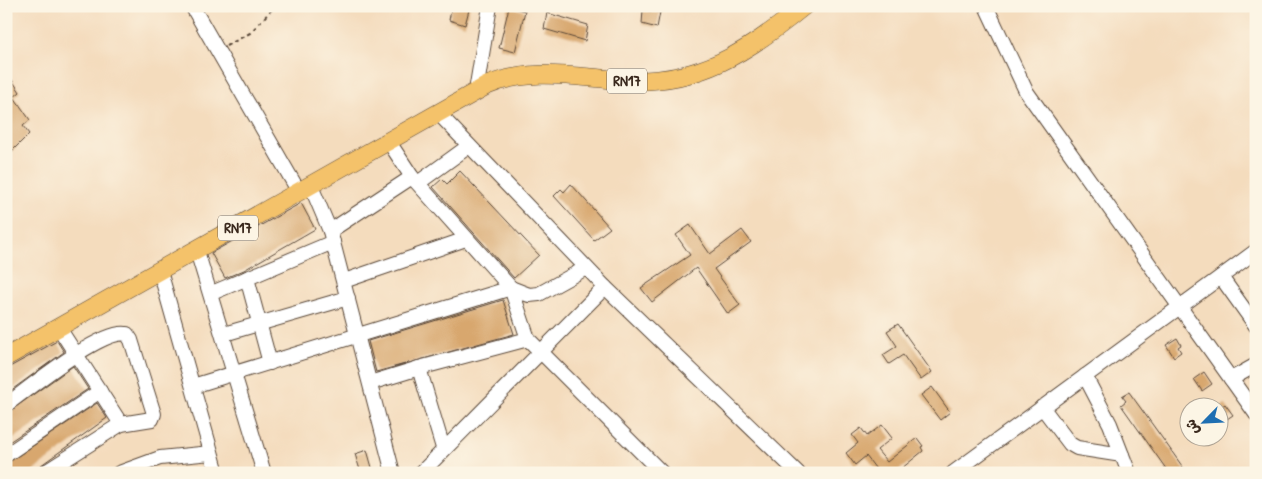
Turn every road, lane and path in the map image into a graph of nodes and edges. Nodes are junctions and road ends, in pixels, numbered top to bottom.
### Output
1 (192, 6) edge
2 (275, 6) edge
3 (490, 6) edge
4 (804, 6) edge
5 (986, 6) edge
6 (218, 51) junction
7 (476, 91) junction
8 (439, 114) junction
9 (389, 142) junction
10 (469, 146) junction
11 (415, 180) junction
12 (305, 189) junction
13 (331, 237) junction
14 (466, 238) junction
15 (197, 251) junction
16 (1256, 251) edge
17 (586, 268) junction
18 (160, 272) junction
19 (1221, 277) junction
20 (246, 278) junction
21 (344, 281) junction
22 (605, 287) junction
23 (511, 288) junction
24 (212, 293) junction
25 (348, 298) junction
26 (1180, 306) junction
27 (259, 324) junction
28 (1256, 326) edge
29 (60, 328) junction
30 (224, 334) junction
31 (358, 337) junction
32 (528, 338) junction
33 (6, 342) edge
34 (36, 342) junction
35 (540, 353) junction
36 (76, 355) junction
37 (6, 357) edge
38 (270, 363) junction
39 (1256, 364) edge
40 (420, 368) junction
41 (235, 373) junction
42 (1084, 376) junction
43 (1231, 379) junction
44 (370, 383) junction
45 (192, 386) junction
46 (100, 390) junction
47 (6, 405) edge
48 (1042, 407) junction
49 (1256, 414) edge
50 (121, 424) junction
51 (443, 448) junction
52 (212, 453) junction
53 (6, 455) edge
54 (1122, 455) junction
55 (142, 469) edge
56 (661, 472) edge
57 (44, 473) edge
58 (119, 473) edge
59 (217, 473) edge
60 (264, 473) edge
61 (393, 473) edge
62 (421, 473) edge
63 (798, 473) edge
64 (953, 473) edge
65 (1129, 473) edge

1 - 6 street
2 - 6 path
3 - 7 street
4 - 7 main road, RN17
5 - 26 street
6 - 12 street
7 - 8 main road, RN17
8 - 9 main road, RN17
8 - 10 street
9 - 11 street
9 - 12 main road, RN17
10 - 11 street
10 - 17 street
11 - 13 street
11 - 14 street
12 - 13 street
12 - 15 main road, RN17
13 - 20 street
13 - 21 street
14 - 21 street
14 - 23 street
15 - 18 main road, RN17
15 - 24 street
16 - 19 street
17 - 22 street
17 - 23 street
18 - 29 main road, RN17
18 - 45 street
19 - 26 street
19 - 28 street
20 - 24 street
20 - 27 street
21 - 25 street
22 - 35 street
22 - 63 street
23 - 31 street
23 - 32 street
24 - 30 street
25 - 27 street
25 - 31 street
26 - 42 street
26 - 43 street
27 - 30 street
27 - 38 street
29 - 34 main road, RN17
29 - 36 street
30 - 41 street
31 - 38 street
31 - 44 street
32 - 35 street
32 - 40 street
33 - 34 main road
34 - 37 main road, RN17
35 - 51 street
35 - 56 street
36 - 46 street
36 - 47 street
36 - 50 street
38 - 41 street
39 - 43 street
40 - 44 street
40 - 51 street
41 - 45 street
41 - 60 street
42 - 48 street
42 - 54 street
43 - 49 street
44 - 61 street
45 - 52 street
46 - 50 street
46 - 53 street
48 - 54 street
48 - 64 street
50 - 57 street
51 - 62 street
52 - 55 street
52 - 59 street
54 - 65 street
55 - 58 street

